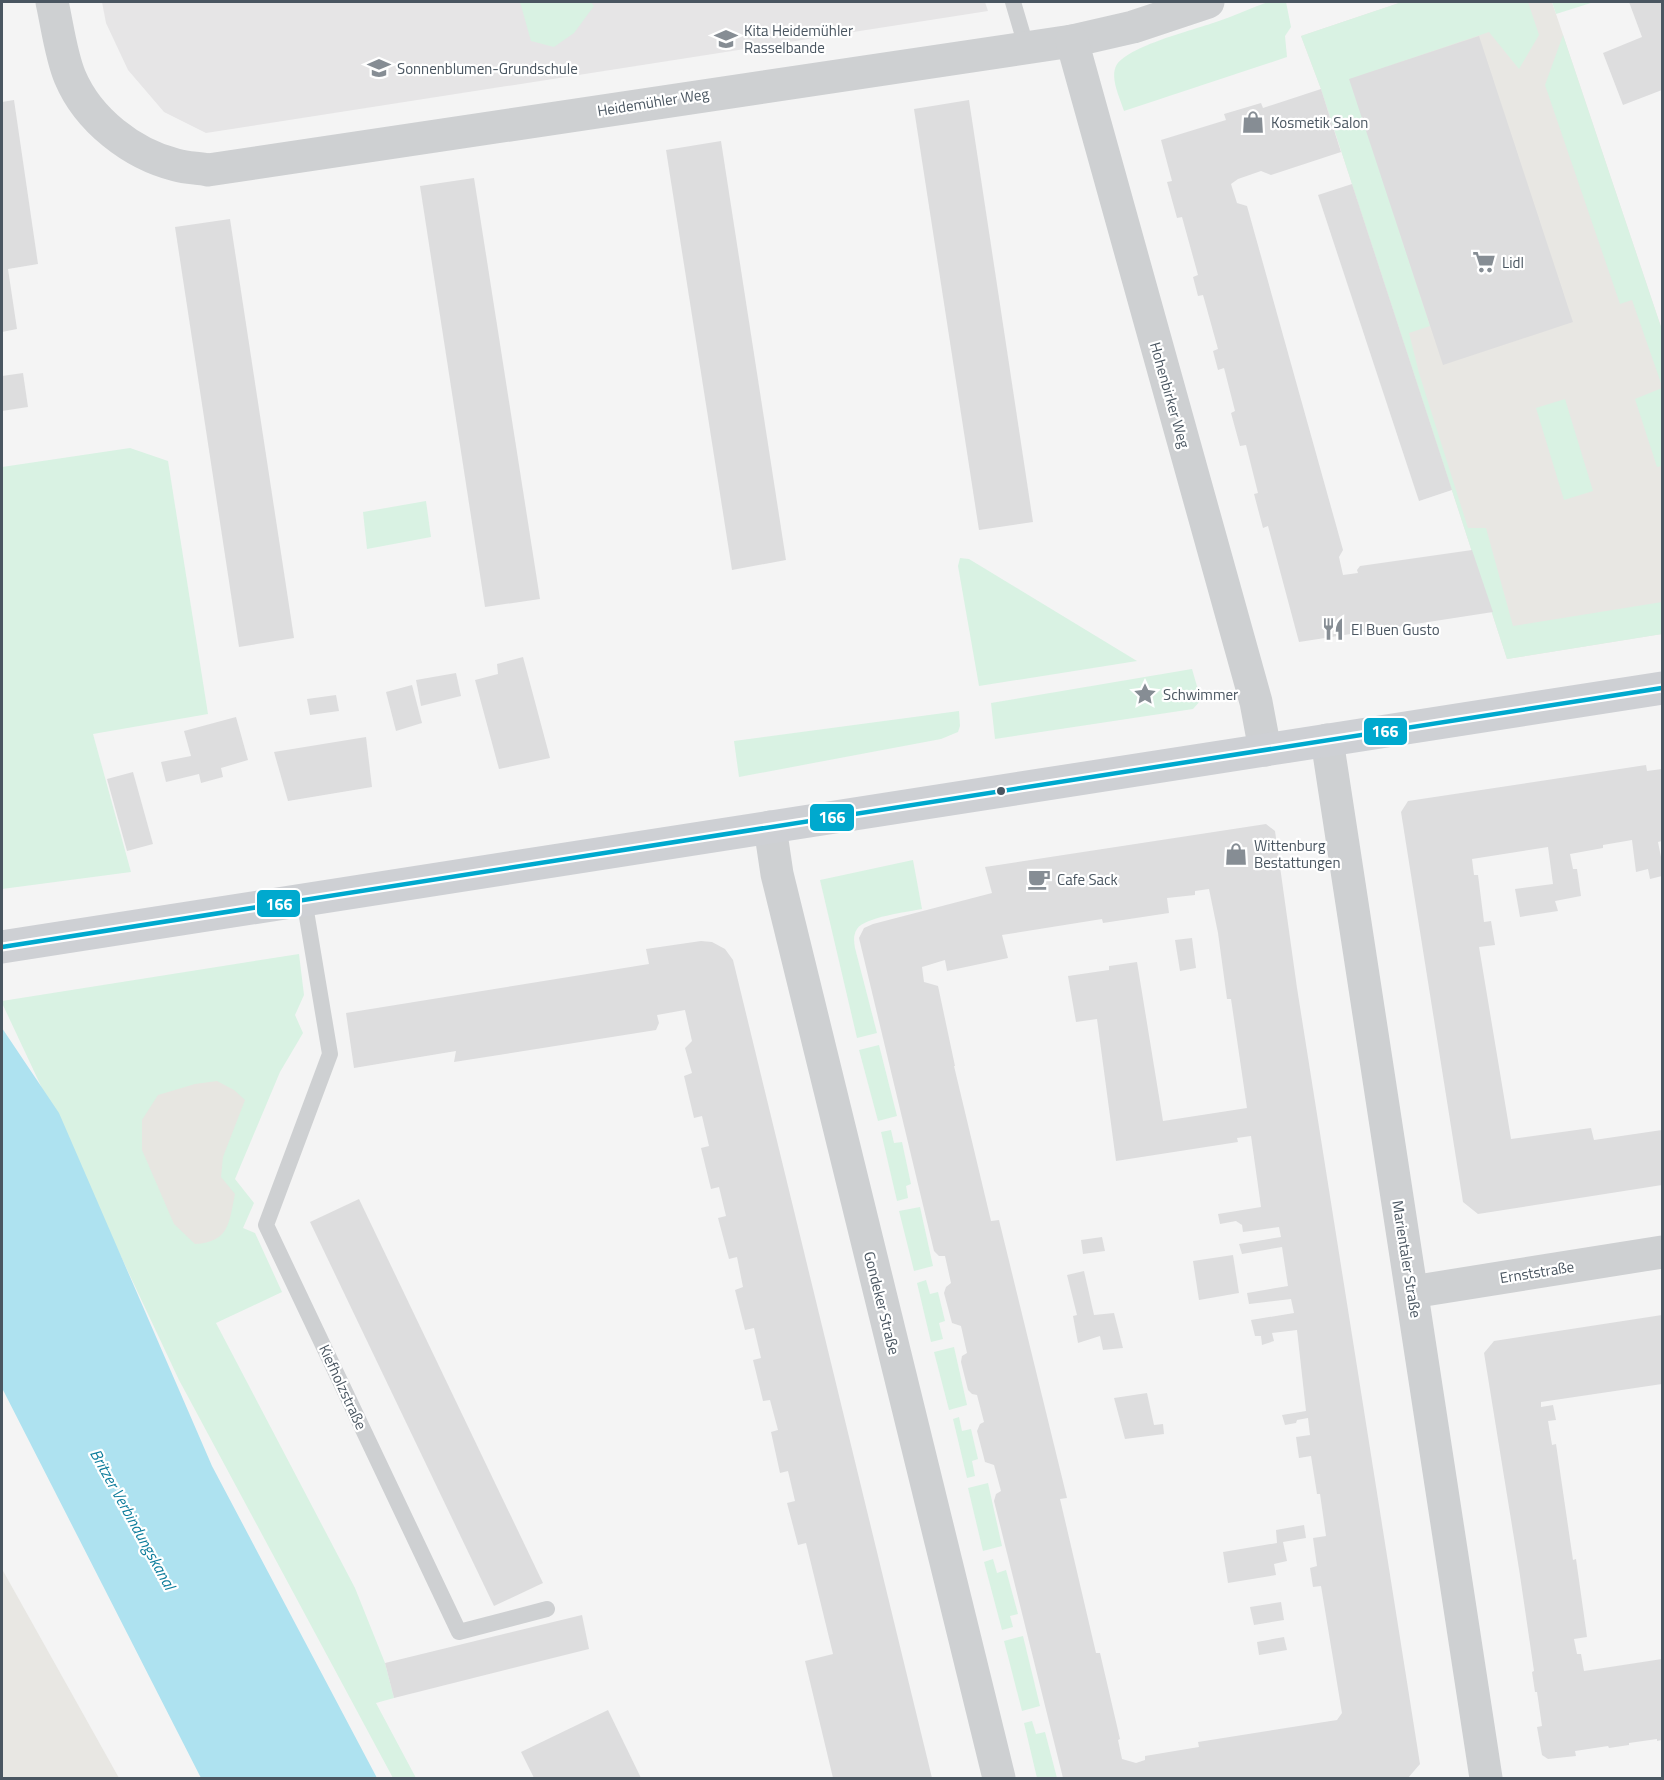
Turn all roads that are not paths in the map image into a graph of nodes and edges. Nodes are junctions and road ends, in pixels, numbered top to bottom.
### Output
1 (52, 2) edge
2 (1013, 2) edge
3 (1208, 2) edge
4 (1072, 41) junction
5 (1026, 46) junction
6 (1662, 688) edge
7 (1327, 740) junction
8 (1265, 750) junction
9 (770, 827) junction
10 (304, 899) junction
11 (2, 947) edge
12 (1662, 1252) edge
13 (1412, 1292) junction
14 (547, 1609) dead end
15 (999, 1779) edge
16 (1486, 1779) edge

1 - 5 street, Heidemühler Weg
2 - 5 lane
3 - 4 street, Heidemühler Weg
4 - 5 street, Heidemühler Weg
4 - 8 street, Hohenbirker Weg
6 - 7 street
7 - 8 street
7 - 13 street, Marientaler Straße
8 - 9 street
9 - 10 street
9 - 15 street, Gondeker Straße
10 - 11 street
10 - 14 lane, Kiefholzstraße
12 - 13 street, Ernststraße
13 - 16 street, Marientaler Straße

